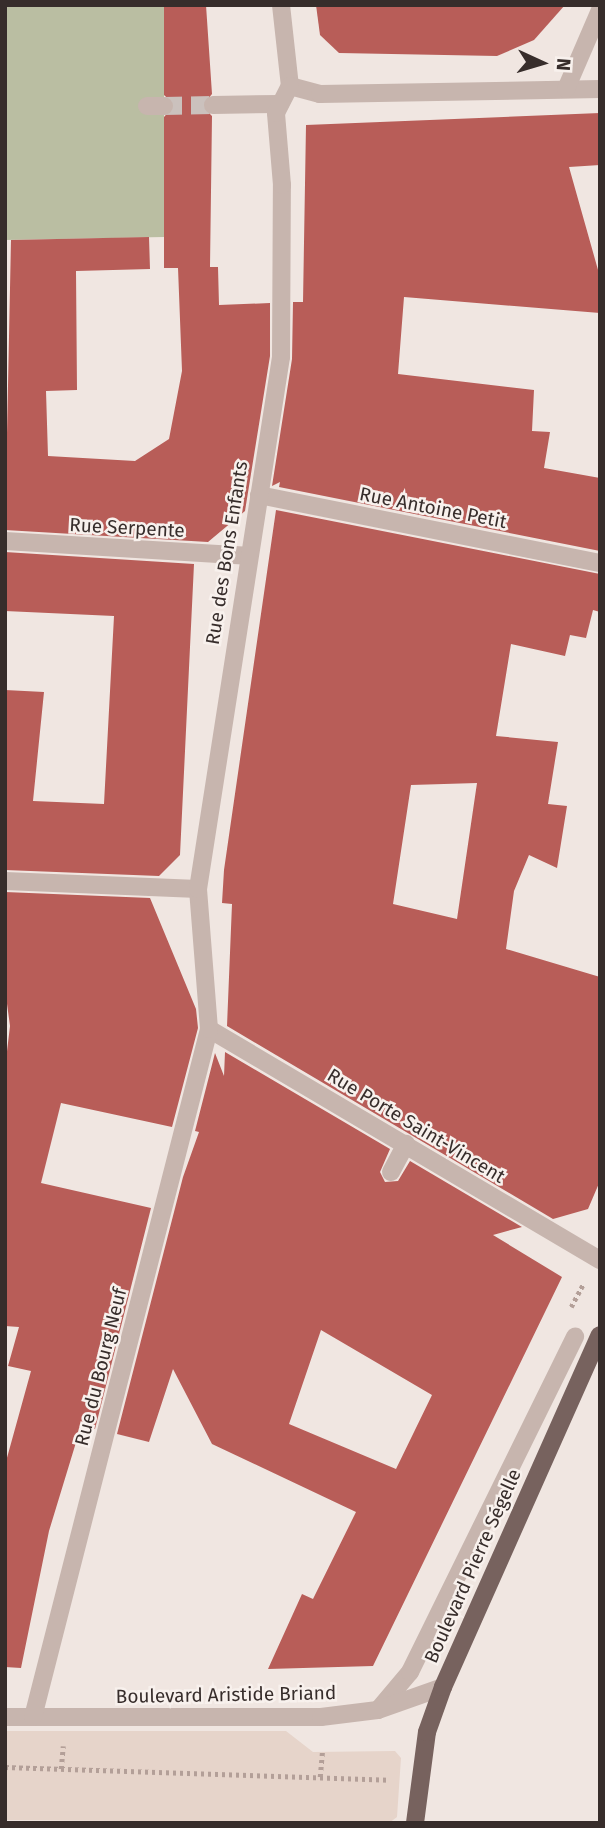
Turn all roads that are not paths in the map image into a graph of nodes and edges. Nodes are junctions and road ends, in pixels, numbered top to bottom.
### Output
1 (281, 5) edge
2 (600, 10) edge
3 (290, 86) junction
4 (566, 89) junction
5 (600, 89) edge
6 (213, 106) tunnel mouth
7 (278, 109) junction
8 (259, 495) junction
9 (5, 541) edge
10 (247, 556) junction
11 (600, 563) edge
12 (5, 881) edge
13 (198, 889) junction
14 (209, 1029) junction
15 (406, 1144) junction
16 (391, 1172) dead end
17 (599, 1260) edge
18 (600, 1335) edge
19 (575, 1336) dead end
20 (443, 1687) junction
21 (378, 1710) junction
22 (5, 1717) edge
23 (33, 1717) junction
24 (415, 1823) edge

1 - 3 street
2 - 4 street
3 - 4 street
3 - 7 street
4 - 5 street
6 - 7 street
7 - 8 street, Rue des Bons Enfants
8 - 10 street, Rue des Bons Enfants
8 - 11 street, Rue Antoine Petit
9 - 10 street, Rue Serpente
10 - 13 street, Rue des Bons Enfants
12 - 13 street
13 - 14 street, Rue des Bons Enfants
14 - 15 street, Rue Porte Saint-Vincent
14 - 23 street, Rue du Bourg Neuf
15 - 16 street
15 - 17 street, Rue Porte Saint-Vincent
18 - 20 main road, Boulevard Pierre Ségelle
19 - 21 street
20 - 21 street, Boulevard Aristide Briand
20 - 24 main road, Boulevard Pierre Ségelle
21 - 23 street, Boulevard Aristide Briand
22 - 23 street, Boulevard Aristide Briand

